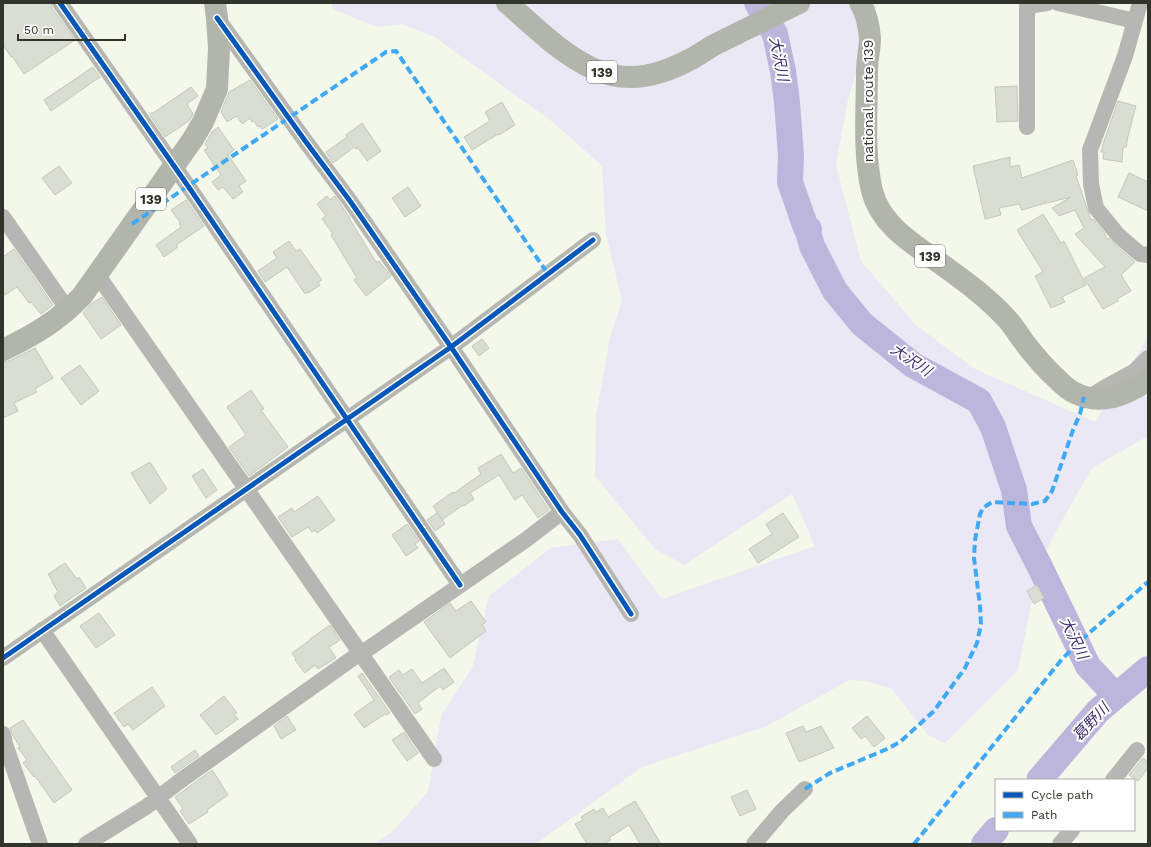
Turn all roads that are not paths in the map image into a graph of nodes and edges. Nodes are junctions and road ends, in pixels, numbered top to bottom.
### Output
1 (60, 3) edge
2 (507, 3) edge
3 (799, 3) edge
4 (860, 3) edge
5 (1047, 3) edge
6 (1058, 3) edge
7 (1140, 3) edge
8 (216, 10) edge
9 (1135, 21) junction
10 (1027, 127) dead end
11 (174, 166) junction
12 (3, 217) edge
13 (593, 240) dead end
14 (1148, 255) edge
15 (97, 274) junction
16 (68, 310) junction
17 (452, 346) junction
18 (3, 350) edge
19 (1148, 358) edge
20 (1148, 380) edge
21 (1090, 398) junction
22 (347, 419) junction
23 (247, 489) junction
24 (562, 512) junction
25 (460, 585) junction
26 (631, 614) dead end
27 (42, 630) junction
28 (360, 653) junction
29 (3, 658) edge
30 (3, 734) edge
31 (1137, 750) dead end
32 (434, 759) dead end
33 (1114, 779) edge
34 (805, 789) dead end
35 (158, 798) junction
36 (1071, 831) edge
37 (40, 844) edge
38 (86, 844) edge
39 (190, 844) edge
40 (754, 844) edge
41 (1060, 844) edge

1 - 11 street
2 - 3 highway, 139
4 - 21 highway, national route 139 / 139
5 - 10 street
6 - 9 street
7 - 9 street
8 - 11 highway, 139
8 - 17 street
9 - 14 street
11 - 15 highway, 139
11 - 22 street
12 - 16 street
13 - 17 street
15 - 16 highway, 139
15 - 23 street
16 - 18 highway, 139
17 - 22 street
17 - 24 street
19 - 21 street
20 - 21 highway, national route 139 / 139
22 - 23 street
22 - 25 street
23 - 27 street
23 - 28 street
24 - 25 street
24 - 26 street
25 - 28 street
27 - 29 street
27 - 35 street
28 - 32 street
28 - 35 street
30 - 37 street
31 - 33 street
34 - 40 street
35 - 38 street
35 - 39 street
36 - 41 street

